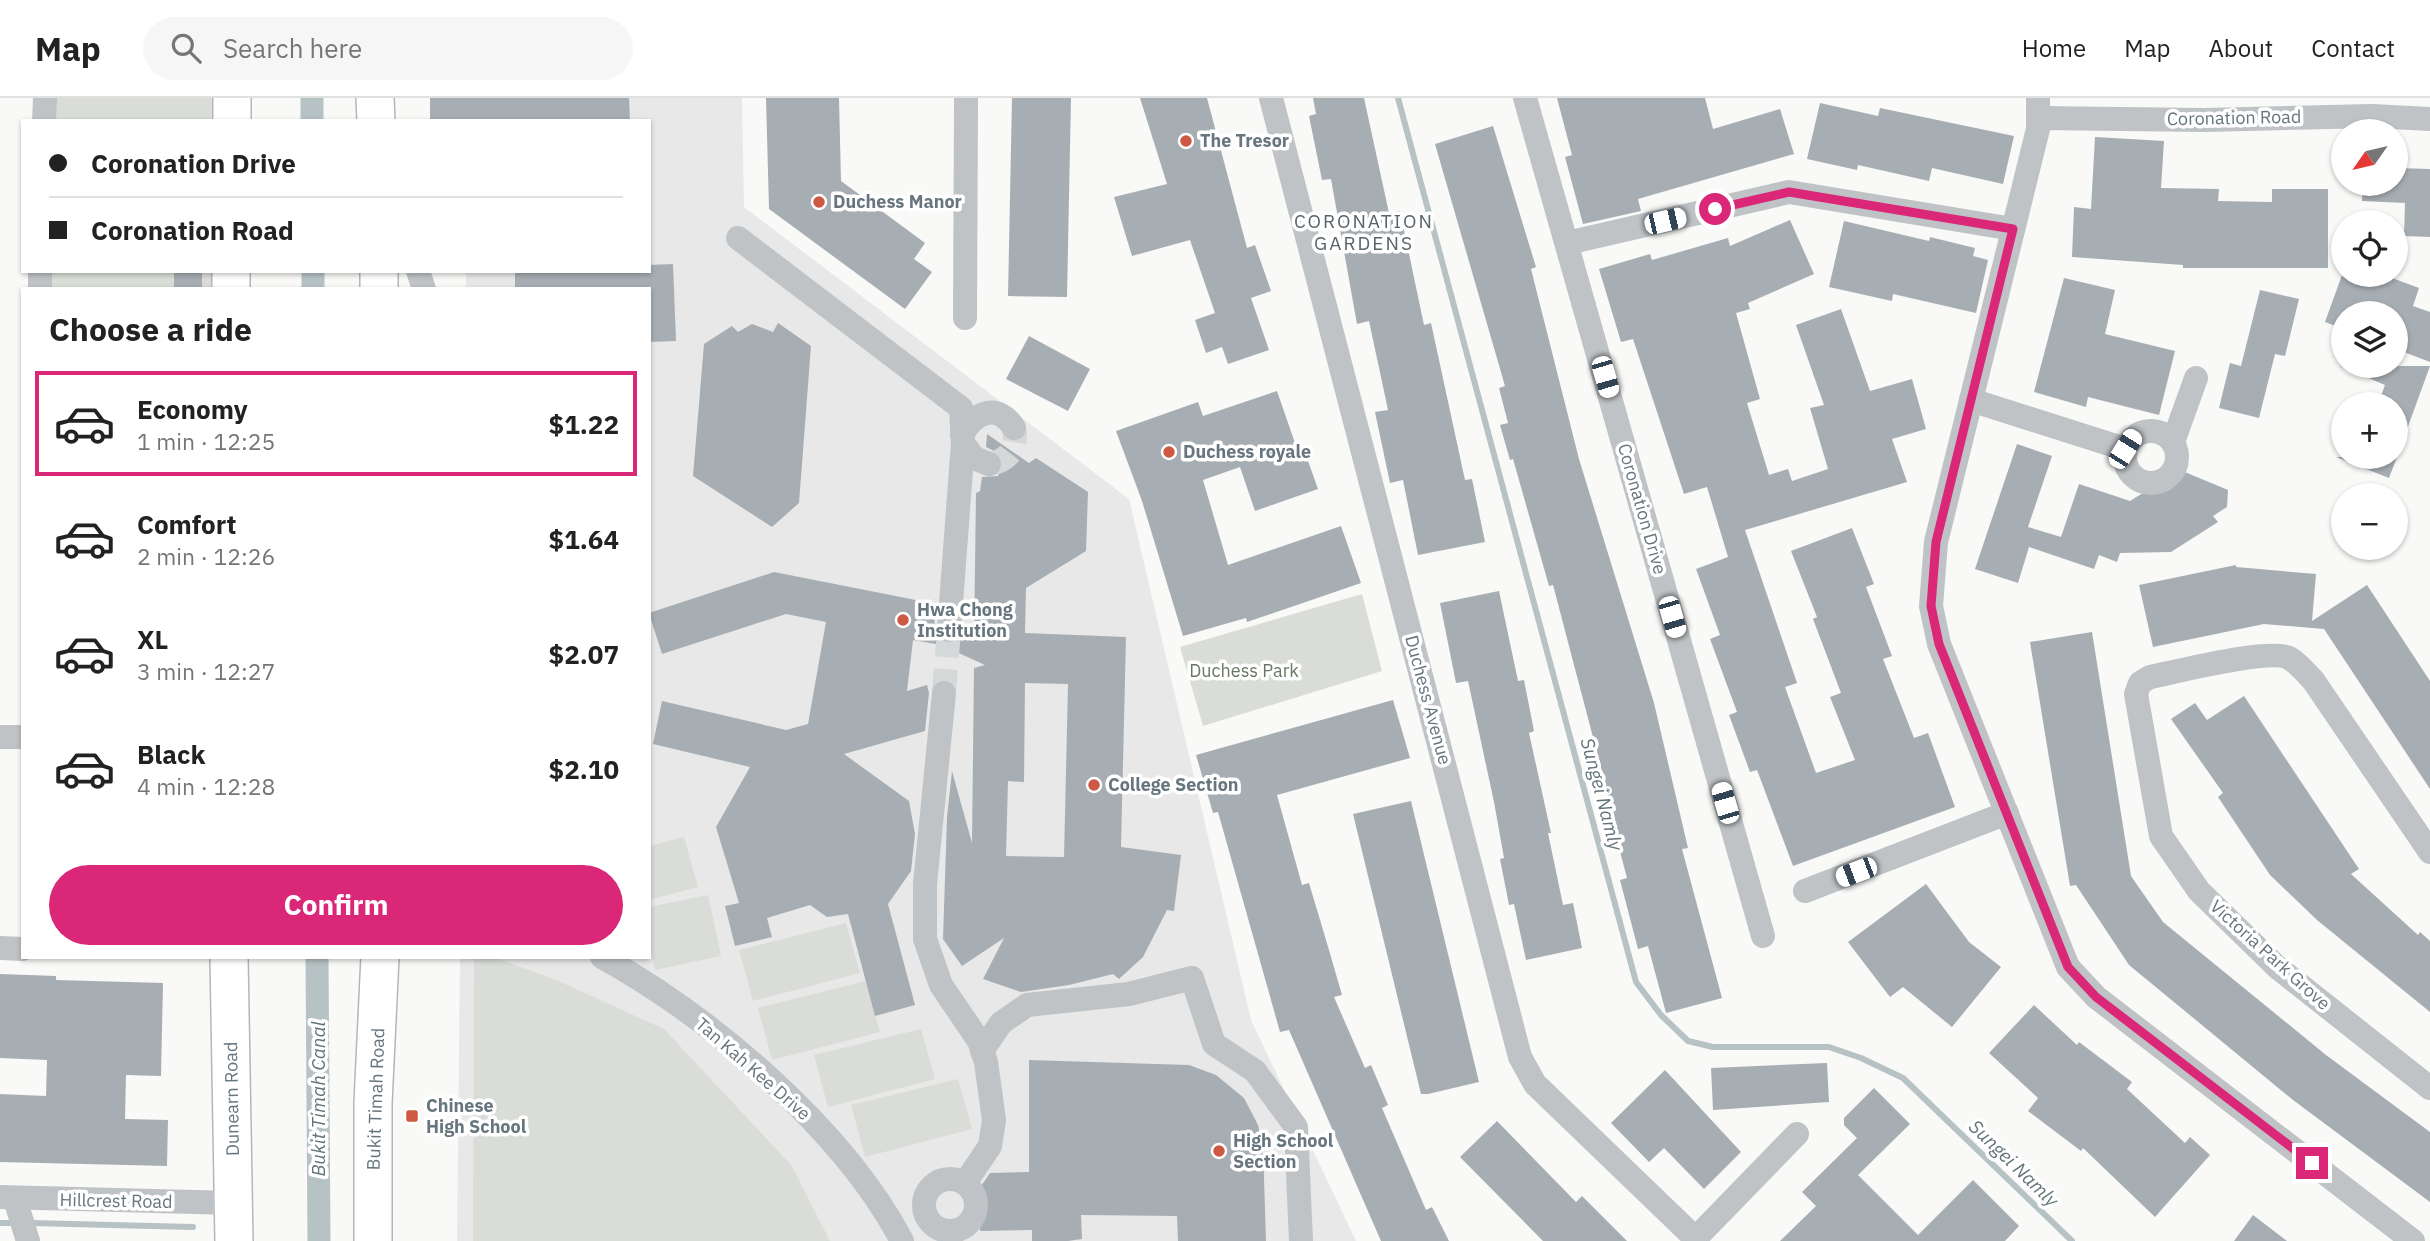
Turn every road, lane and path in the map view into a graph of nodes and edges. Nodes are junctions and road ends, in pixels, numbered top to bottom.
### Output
1 (45, 98) edge
2 (232, 98) edge
3 (375, 98) edge
4 (1272, 98) edge
5 (1525, 98) edge
6 (970, 105) edge
7 (2038, 108) edge
8 (44, 119) edge
9 (232, 119) edge
10 (376, 119) edge
11 (2430, 119) edge
12 (2013, 229) junction
13 (738, 238) dead end
14 (1567, 243) junction
15 (965, 318) dead end
16 (2196, 378) dead end
17 (1971, 400) junction
18 (1014, 428) dead end
19 (962, 439) junction
20 (2173, 442) junction
21 (2125, 449) junction
22 (989, 464) dead end
23 (949, 630) tunnel mouth
24 (943, 693) tunnel mouth
25 (0, 737) edge
26 (21, 737) edge
27 (2007, 813) junction
28 (2430, 852) edge
29 (1805, 891) dead end
30 (1762, 936) dead end
31 (0, 948) edge
32 (21, 949) edge
33 (229, 959) edge
34 (380, 959) edge
35 (606, 959) edge
36 (982, 1051) junction
37 (2430, 1088) edge
38 (1797, 1134) dead end
39 (965, 1183) junction
40 (925, 1195) junction
41 (233, 1203) junction
42 (889, 1216) junction
43 (17, 1217) edge
44 (937, 1236) edge
45 (1696, 1240) edge
46 (234, 1241) edge
47 (373, 1241) edge
48 (902, 1241) edge
49 (1301, 1241) edge
50 (2413, 1241) edge

1 - 8 street
2 - 9 highway
3 - 10 highway
4 - 45 street, Duchess Avenue
5 - 14 street, Coronation Drive
6 - 15 street
7 - 11 street, Coronation Road
7 - 12 street, Coronation Road
12 - 14 street
12 - 17 street, Coronation Road
13 - 19 street
14 - 30 street, Coronation Drive
16 - 20 street
17 - 21 street
17 - 27 street, Coronation Road
18 - 19 street
19 - 22 street
19 - 23 street
20 - 21 street
20 - 21 street
24 - 36 street
25 - 26 street
27 - 29 street
27 - 50 street, Coronation Road
28 - 37 street, Victoria Park Grove
31 - 32 street
33 - 41 highway, Dunearn Road
34 - 47 highway, Bukit Timah Road
35 - 42 street, Tan Kah Kee Drive
36 - 39 street
36 - 49 street
38 - 45 street, Duchess Avenue
39 - 40 street
39 - 44 street
40 - 42 street
40 - 44 street
41 - 43 street, Hillcrest Road
41 - 46 highway, Dunearn Road
42 - 48 street, Tan Kah Kee Drive

